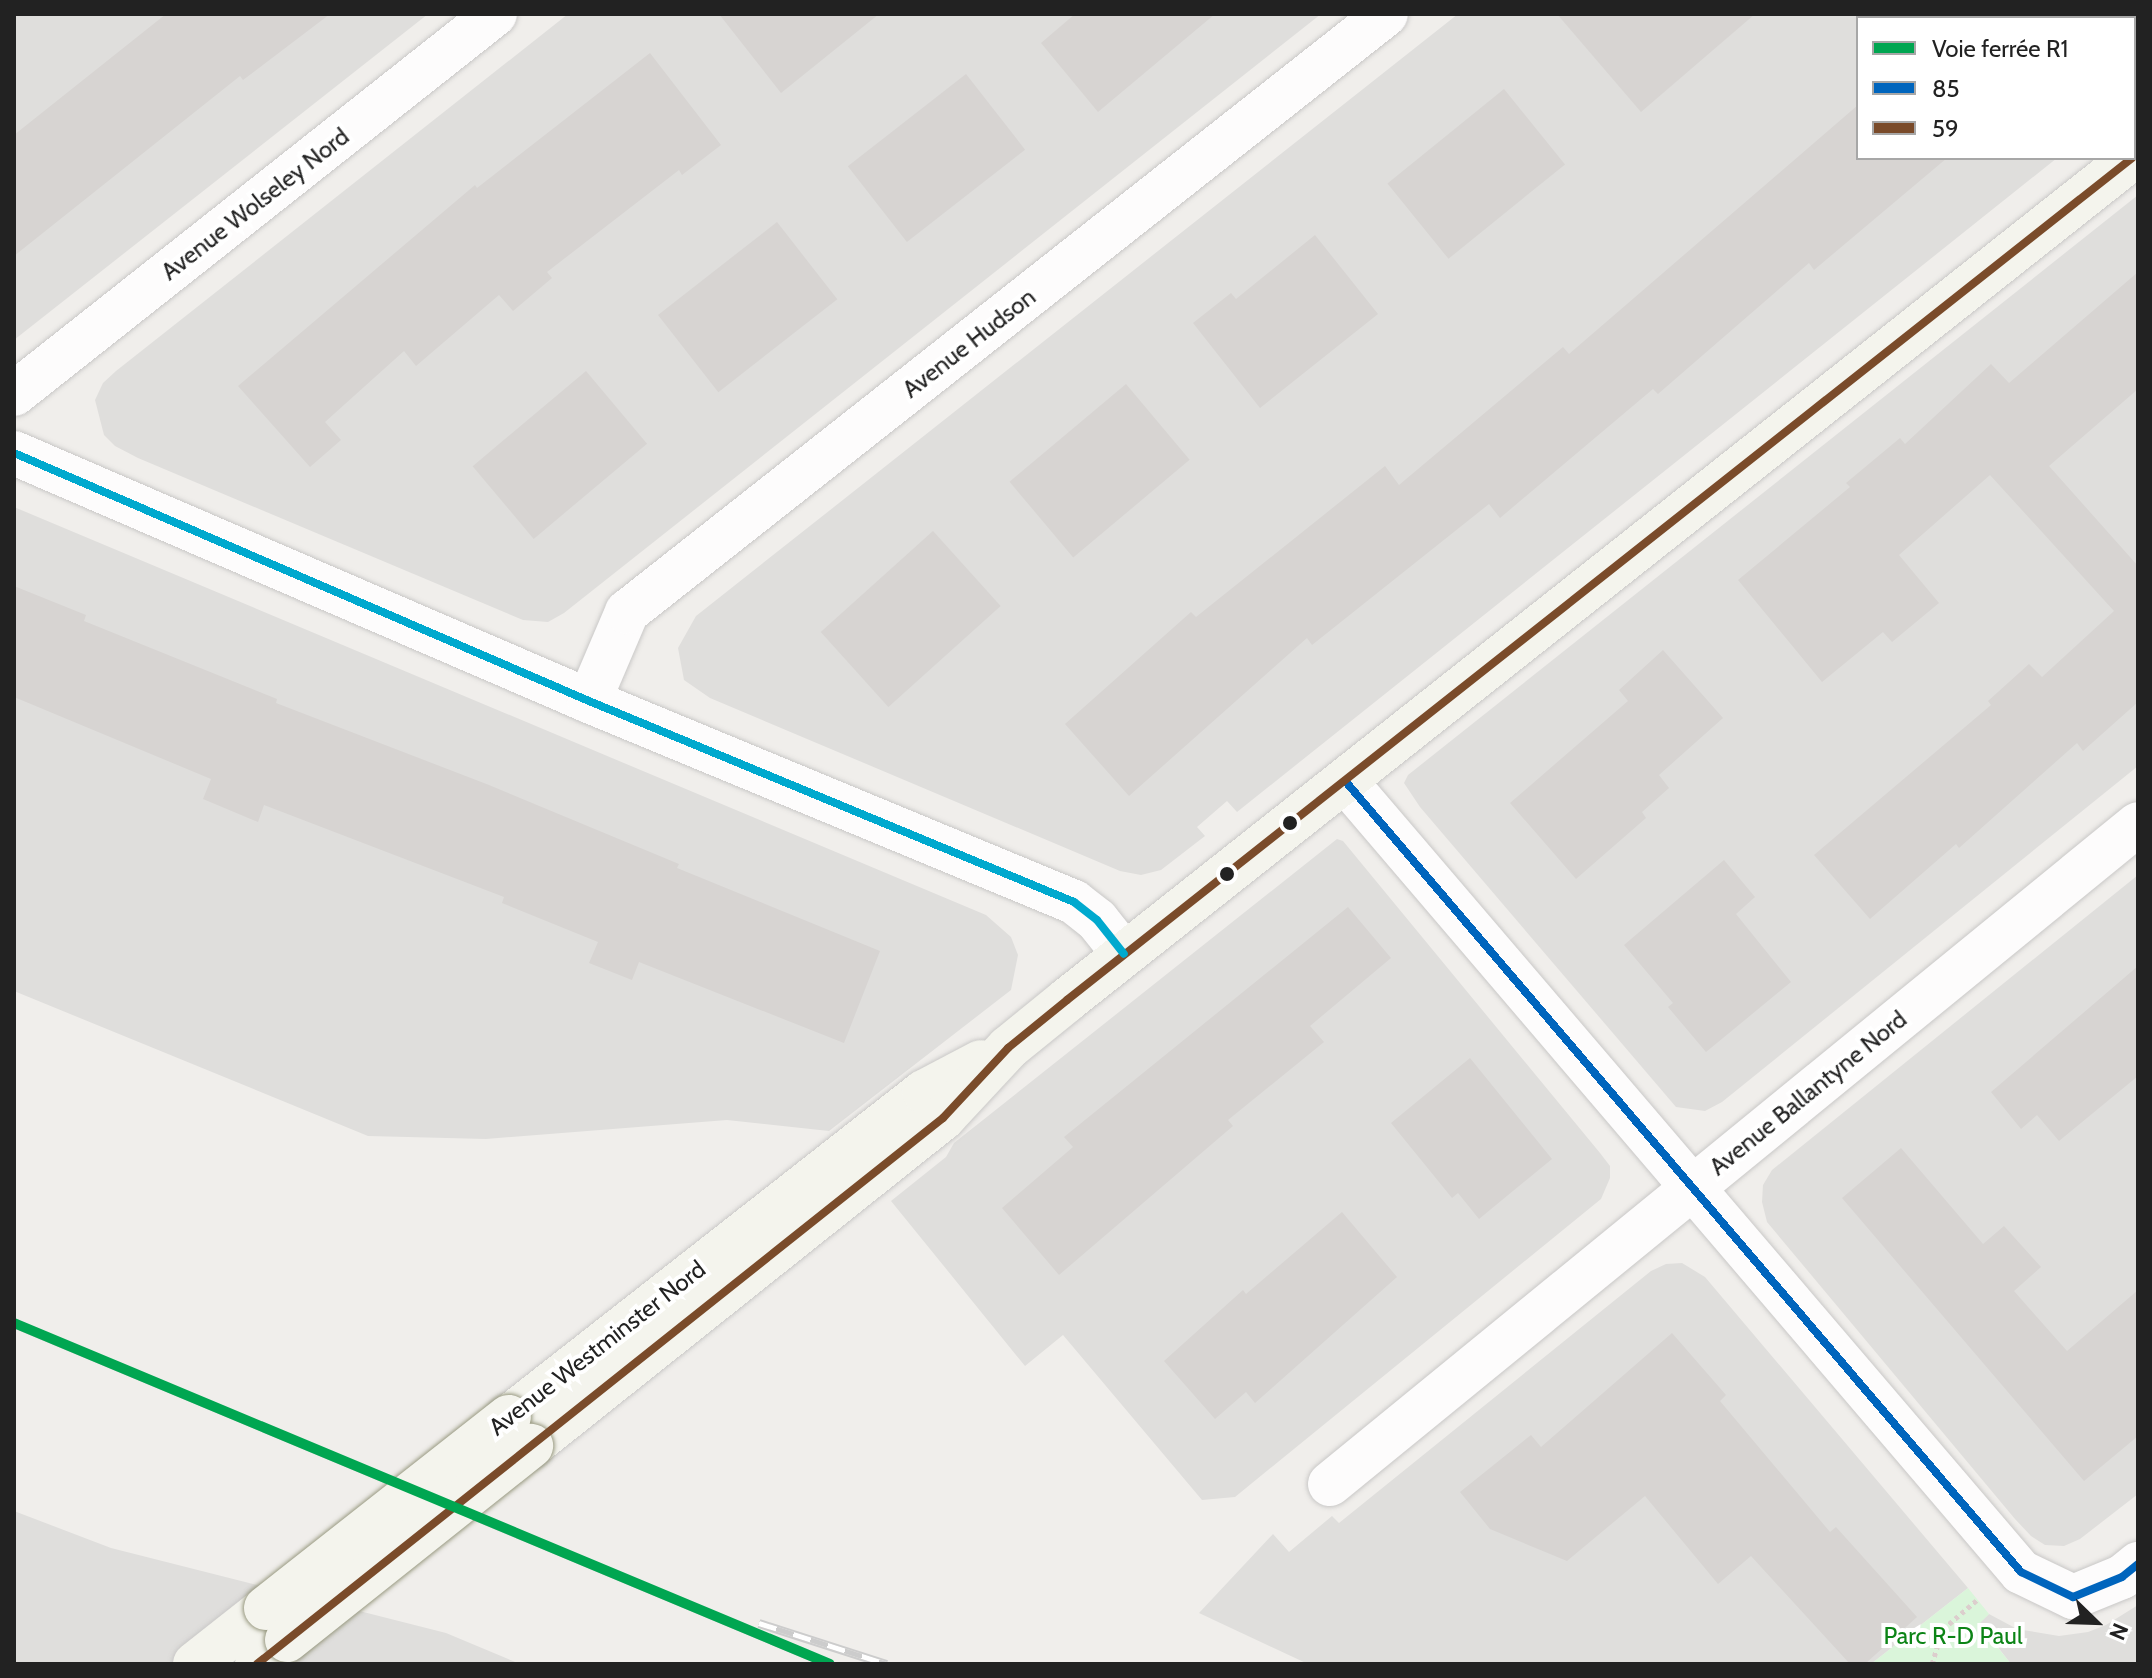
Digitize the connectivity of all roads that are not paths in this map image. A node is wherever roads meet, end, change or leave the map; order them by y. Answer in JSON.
{"nodes":[{"id":1,"x":495,"y":14,"type":"edge"},
{"id":2,"x":1386,"y":14,"type":"edge"},
{"id":3,"x":2130,"y":160,"type":"edge"},
{"id":4,"x":14,"y":394,"type":"edge"},
{"id":5,"x":14,"y":453,"type":"edge"},
{"id":6,"x":589,"y":701,"type":"junction"},
{"id":7,"x":1346,"y":782,"type":"junction"},
{"id":8,"x":2138,"y":824,"type":"edge"},
{"id":9,"x":1124,"y":954,"type":"junction"},
{"id":10,"x":1692,"y":1188,"type":"junction"},
{"id":11,"x":1330,"y":1484,"type":"dead end"},
{"id":12,"x":2138,"y":1564,"type":"edge"},
{"id":13,"x":270,"y":1637,"type":"edge"},
{"id":14,"x":195,"y":1664,"type":"edge"}],
"edges":[{"from":1,"to":4,"type":"street","name":"Avenue Wolseley Nord"},
{"from":2,"to":6,"type":"street","name":"Avenue Hudson"},
{"from":3,"to":7,"type":"street","name":"Avenue Westminster Nord"},
{"from":5,"to":6,"type":"street"},
{"from":6,"to":9,"type":"street"},
{"from":7,"to":9,"type":"street","name":"Avenue Westminster Nord"},
{"from":7,"to":10,"type":"street"},
{"from":8,"to":10,"type":"street","name":"Avenue Ballantyne Nord"},
{"from":9,"to":13,"type":"street","name":"Avenue Westminster Nord","bridge":true},
{"from":10,"to":11,"type":"street","name":"Avenue Ballantyne Nord"},
{"from":10,"to":12,"type":"street"},
{"from":13,"to":14,"type":"street","name":"Avenue Westminster Nord"}]}
